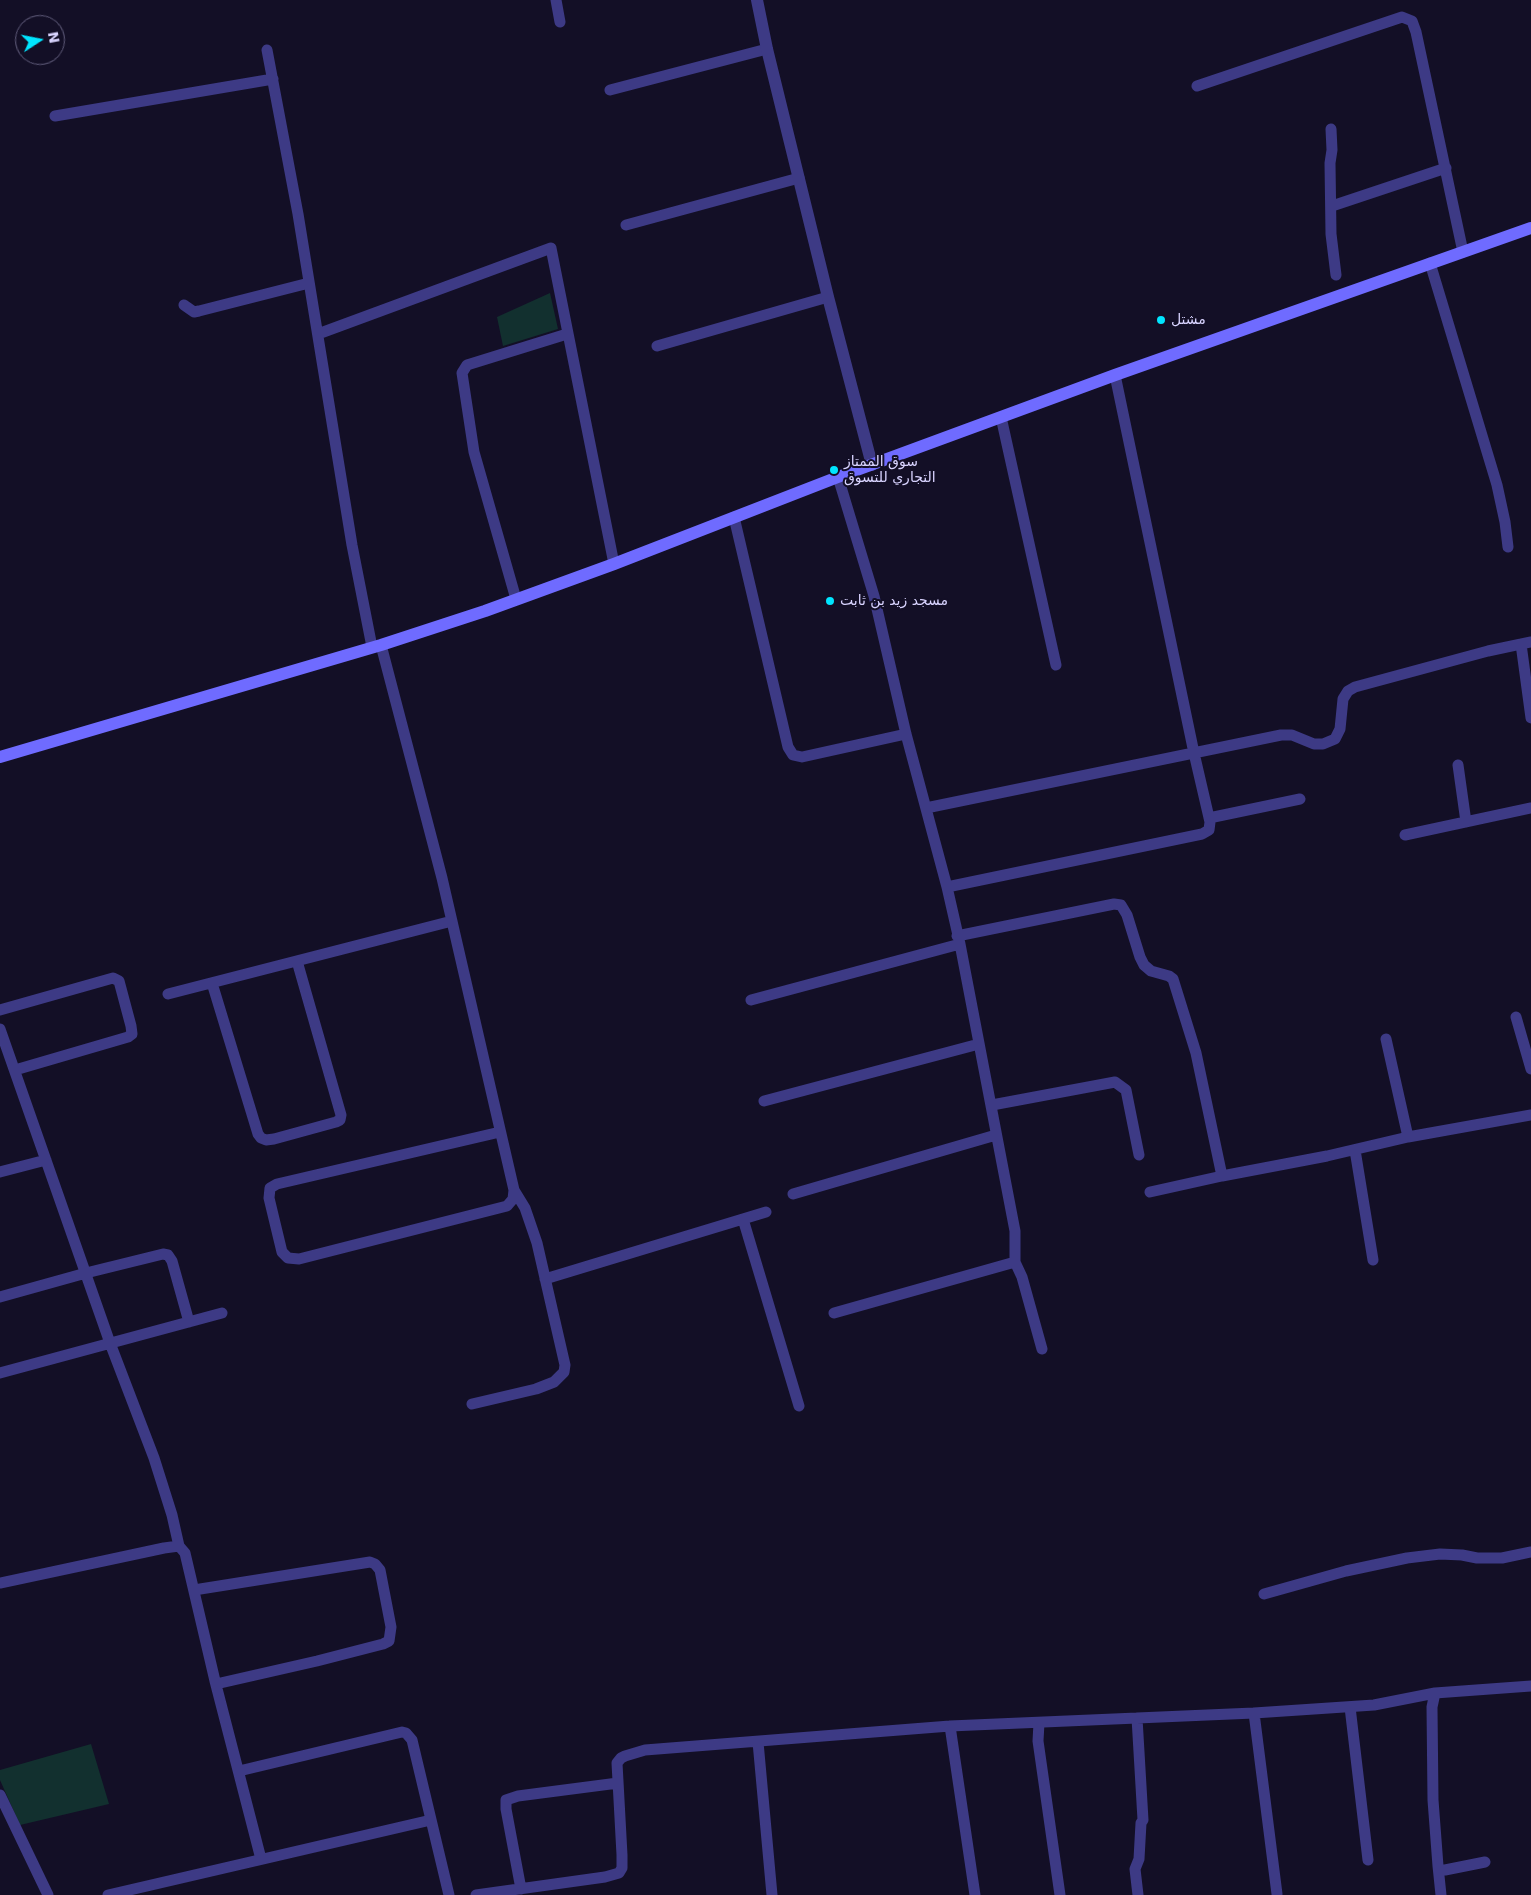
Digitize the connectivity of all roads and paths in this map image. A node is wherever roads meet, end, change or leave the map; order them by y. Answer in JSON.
{"nodes":[{"id":1,"x":556,"y":0,"type":"edge"},
{"id":2,"x":757,"y":0,"type":"edge"},
{"id":3,"x":560,"y":22,"type":"dead end"},
{"id":4,"x":767,"y":49,"type":"junction"},
{"id":5,"x":267,"y":50,"type":"dead end"},
{"id":6,"x":273,"y":79,"type":"junction"},
{"id":7,"x":1197,"y":86,"type":"dead end"},
{"id":8,"x":610,"y":90,"type":"dead end"},
{"id":9,"x":55,"y":116,"type":"dead end"},
{"id":10,"x":1331,"y":129,"type":"dead end"},
{"id":11,"x":1446,"y":168,"type":"junction"},
{"id":12,"x":799,"y":178,"type":"junction"},
{"id":13,"x":1332,"y":206,"type":"junction"},
{"id":14,"x":626,"y":225,"type":"dead end"},
{"id":15,"x":1531,"y":228,"type":"edge"},
{"id":16,"x":1462,"y":252,"type":"junction"},
{"id":17,"x":1430,"y":263,"type":"junction"},
{"id":18,"x":1336,"y":275,"type":"dead end"},
{"id":19,"x":309,"y":283,"type":"junction"},
{"id":20,"x":828,"y":297,"type":"junction"},
{"id":21,"x":184,"y":305,"type":"dead end"},
{"id":22,"x":318,"y":334,"type":"junction"},
{"id":23,"x":567,"y":334,"type":"junction"},
{"id":24,"x":657,"y":346,"type":"dead end"},
{"id":25,"x":1115,"y":375,"type":"junction"},
{"id":26,"x":1001,"y":417,"type":"junction"},
{"id":27,"x":872,"y":465,"type":"junction"},
{"id":28,"x":838,"y":477,"type":"junction"},
{"id":29,"x":734,"y":517,"type":"junction"},
{"id":30,"x":1508,"y":547,"type":"dead end"},
{"id":31,"x":614,"y":564,"type":"junction"},
{"id":32,"x":516,"y":599,"type":"junction"},
{"id":33,"x":1526,"y":643,"type":"edge"},
{"id":34,"x":376,"y":646,"type":"junction"},
{"id":35,"x":1056,"y":665,"type":"dead end"},
{"id":36,"x":1531,"y":718,"type":"edge"},
{"id":37,"x":906,"y":734,"type":"junction"},
{"id":38,"x":1194,"y":753,"type":"junction"},
{"id":39,"x":0,"y":756,"type":"edge"},
{"id":40,"x":1458,"y":765,"type":"dead end"},
{"id":41,"x":1300,"y":799,"type":"dead end"},
{"id":42,"x":926,"y":808,"type":"junction"},
{"id":43,"x":1531,"y":808,"type":"edge"},
{"id":44,"x":1209,"y":818,"type":"junction"},
{"id":45,"x":1466,"y":822,"type":"junction"},
{"id":46,"x":1405,"y":835,"type":"dead end"},
{"id":47,"x":947,"y":887,"type":"junction"},
{"id":48,"x":452,"y":921,"type":"junction"},
{"id":49,"x":959,"y":940,"type":"junction"},
{"id":50,"x":297,"y":961,"type":"junction"},
{"id":51,"x":212,"y":983,"type":"junction"},
{"id":52,"x":168,"y":994,"type":"dead end"},
{"id":53,"x":751,"y":1000,"type":"dead end"},
{"id":54,"x":0,"y":1010,"type":"edge"},
{"id":55,"x":1516,"y":1017,"type":"dead end"},
{"id":56,"x":0,"y":1029,"type":"edge"},
{"id":57,"x":1386,"y":1040,"type":"dead end"},
{"id":58,"x":979,"y":1044,"type":"junction"},
{"id":59,"x":1531,"y":1069,"type":"edge"},
{"id":60,"x":15,"y":1070,"type":"junction"},
{"id":61,"x":764,"y":1101,"type":"dead end"},
{"id":62,"x":992,"y":1105,"type":"junction"},
{"id":63,"x":1531,"y":1115,"type":"edge"},
{"id":64,"x":500,"y":1132,"type":"junction"},
{"id":65,"x":996,"y":1135,"type":"junction"},
{"id":66,"x":1408,"y":1137,"type":"junction"},
{"id":67,"x":1355,"y":1150,"type":"junction"},
{"id":68,"x":1139,"y":1154,"type":"dead end"},
{"id":69,"x":46,"y":1160,"type":"junction"},
{"id":70,"x":0,"y":1172,"type":"edge"},
{"id":71,"x":1222,"y":1176,"type":"junction"},
{"id":72,"x":514,"y":1190,"type":"junction"},
{"id":73,"x":1150,"y":1192,"type":"dead end"},
{"id":74,"x":793,"y":1194,"type":"dead end"},
{"id":75,"x":766,"y":1212,"type":"dead end"},
{"id":76,"x":743,"y":1219,"type":"junction"},
{"id":77,"x":1373,"y":1260,"type":"dead end"},
{"id":78,"x":1015,"y":1262,"type":"junction"},
{"id":79,"x":86,"y":1273,"type":"junction"},
{"id":80,"x":545,"y":1279,"type":"junction"},
{"id":81,"x":0,"y":1297,"type":"edge"},
{"id":82,"x":222,"y":1313,"type":"dead end"},
{"id":83,"x":834,"y":1313,"type":"dead end"},
{"id":84,"x":189,"y":1322,"type":"junction"},
{"id":85,"x":110,"y":1343,"type":"junction"},
{"id":86,"x":1042,"y":1349,"type":"dead end"},
{"id":87,"x":0,"y":1373,"type":"edge"},
{"id":88,"x":472,"y":1404,"type":"dead end"},
{"id":89,"x":799,"y":1406,"type":"dead end"},
{"id":90,"x":179,"y":1546,"type":"junction"},
{"id":91,"x":1531,"y":1552,"type":"edge"},
{"id":92,"x":0,"y":1583,"type":"edge"},
{"id":93,"x":194,"y":1590,"type":"junction"},
{"id":94,"x":1264,"y":1594,"type":"dead end"},
{"id":95,"x":216,"y":1684,"type":"junction"},
{"id":96,"x":1531,"y":1686,"type":"edge"},
{"id":97,"x":1435,"y":1693,"type":"junction"},
{"id":98,"x":1350,"y":1707,"type":"junction"},
{"id":99,"x":1254,"y":1713,"type":"junction"},
{"id":100,"x":1137,"y":1718,"type":"junction"},
{"id":101,"x":1039,"y":1723,"type":"junction"},
{"id":102,"x":950,"y":1726,"type":"junction"},
{"id":103,"x":758,"y":1742,"type":"junction"},
{"id":104,"x":239,"y":1771,"type":"junction"},
{"id":105,"x":618,"y":1783,"type":"junction"},
{"id":106,"x":0,"y":1796,"type":"edge"},
{"id":107,"x":430,"y":1820,"type":"junction"},
{"id":108,"x":260,"y":1859,"type":"junction"},
{"id":109,"x":1368,"y":1860,"type":"dead end"},
{"id":110,"x":1484,"y":1862,"type":"dead end"},
{"id":111,"x":1438,"y":1866,"type":"junction"},
{"id":112,"x":524,"y":1891,"type":"edge"},
{"id":113,"x":1276,"y":1894,"type":"edge"},
{"id":114,"x":48,"y":1895,"type":"edge"},
{"id":115,"x":108,"y":1895,"type":"edge"},
{"id":116,"x":448,"y":1895,"type":"edge"},
{"id":117,"x":476,"y":1895,"type":"edge"},
{"id":118,"x":772,"y":1895,"type":"edge"},
{"id":119,"x":975,"y":1895,"type":"edge"},
{"id":120,"x":1060,"y":1895,"type":"edge"},
{"id":121,"x":1138,"y":1895,"type":"edge"},
{"id":122,"x":1441,"y":1895,"type":"edge"}],
"edges":[{"from":1,"to":3,"type":"street"},
{"from":2,"to":4,"type":"street"},
{"from":4,"to":8,"type":"street"},
{"from":4,"to":12,"type":"street"},
{"from":5,"to":6,"type":"street"},
{"from":6,"to":9,"type":"street"},
{"from":6,"to":19,"type":"street"},
{"from":7,"to":11,"type":"street"},
{"from":10,"to":13,"type":"street"},
{"from":11,"to":13,"type":"street"},
{"from":11,"to":16,"type":"street"},
{"from":12,"to":14,"type":"street"},
{"from":12,"to":20,"type":"street"},
{"from":13,"to":18,"type":"street"},
{"from":15,"to":16,"type":"main road"},
{"from":16,"to":17,"type":"main road"},
{"from":17,"to":25,"type":"main road"},
{"from":17,"to":30,"type":"street"},
{"from":19,"to":21,"type":"street"},
{"from":19,"to":22,"type":"street"},
{"from":20,"to":24,"type":"street"},
{"from":20,"to":27,"type":"street"},
{"from":22,"to":23,"type":"street"},
{"from":22,"to":34,"type":"street"},
{"from":23,"to":31,"type":"street"},
{"from":23,"to":32,"type":"street"},
{"from":25,"to":26,"type":"main road"},
{"from":25,"to":38,"type":"street"},
{"from":26,"to":27,"type":"main road"},
{"from":26,"to":35,"type":"street"},
{"from":27,"to":28,"type":"main road"},
{"from":28,"to":29,"type":"main road"},
{"from":28,"to":37,"type":"street"},
{"from":29,"to":31,"type":"main road"},
{"from":29,"to":37,"type":"street"},
{"from":31,"to":32,"type":"main road"},
{"from":32,"to":34,"type":"main road"},
{"from":33,"to":36,"type":"street"},
{"from":33,"to":38,"type":"street"},
{"from":34,"to":39,"type":"main road"},
{"from":34,"to":48,"type":"street"},
{"from":37,"to":42,"type":"street"},
{"from":38,"to":42,"type":"street"},
{"from":38,"to":44,"type":"street"},
{"from":40,"to":45,"type":"street"},
{"from":41,"to":44,"type":"street"},
{"from":42,"to":47,"type":"street"},
{"from":43,"to":45,"type":"street"},
{"from":44,"to":47,"type":"street"},
{"from":45,"to":46,"type":"street"},
{"from":47,"to":49,"type":"street"},
{"from":48,"to":50,"type":"street"},
{"from":48,"to":64,"type":"street"},
{"from":49,"to":53,"type":"street"},
{"from":49,"to":58,"type":"street"},
{"from":49,"to":71,"type":"street"},
{"from":50,"to":51,"type":"street"},
{"from":50,"to":51,"type":"street"},
{"from":51,"to":52,"type":"street"},
{"from":54,"to":60,"type":"street"},
{"from":55,"to":59,"type":"street"},
{"from":56,"to":60,"type":"street"},
{"from":57,"to":66,"type":"street"},
{"from":58,"to":61,"type":"street"},
{"from":58,"to":62,"type":"street"},
{"from":60,"to":69,"type":"street"},
{"from":62,"to":65,"type":"street"},
{"from":62,"to":68,"type":"street"},
{"from":63,"to":66,"type":"street"},
{"from":64,"to":72,"type":"street"},
{"from":64,"to":72,"type":"street"},
{"from":65,"to":74,"type":"street"},
{"from":65,"to":78,"type":"street"},
{"from":66,"to":67,"type":"street"},
{"from":67,"to":71,"type":"street"},
{"from":67,"to":77,"type":"street"},
{"from":69,"to":70,"type":"street"},
{"from":69,"to":79,"type":"street"},
{"from":71,"to":73,"type":"street"},
{"from":72,"to":80,"type":"street"},
{"from":75,"to":76,"type":"street"},
{"from":76,"to":80,"type":"street"},
{"from":76,"to":89,"type":"street"},
{"from":78,"to":83,"type":"street"},
{"from":78,"to":86,"type":"street"},
{"from":79,"to":81,"type":"street"},
{"from":79,"to":84,"type":"street"},
{"from":79,"to":85,"type":"street"},
{"from":80,"to":88,"type":"street"},
{"from":82,"to":84,"type":"street"},
{"from":84,"to":85,"type":"street"},
{"from":85,"to":87,"type":"street"},
{"from":85,"to":90,"type":"street"},
{"from":90,"to":92,"type":"street"},
{"from":90,"to":93,"type":"street"},
{"from":91,"to":94,"type":"street"},
{"from":93,"to":95,"type":"street"},
{"from":93,"to":95,"type":"street"},
{"from":95,"to":104,"type":"street"},
{"from":96,"to":97,"type":"street"},
{"from":97,"to":98,"type":"street"},
{"from":97,"to":111,"type":"street"},
{"from":98,"to":99,"type":"street"},
{"from":98,"to":109,"type":"street"},
{"from":99,"to":100,"type":"street"},
{"from":99,"to":113,"type":"street"},
{"from":100,"to":101,"type":"street"},
{"from":100,"to":121,"type":"street"},
{"from":101,"to":102,"type":"street"},
{"from":101,"to":120,"type":"street"},
{"from":102,"to":103,"type":"street"},
{"from":102,"to":119,"type":"street"},
{"from":103,"to":105,"type":"street"},
{"from":103,"to":118,"type":"street"},
{"from":104,"to":107,"type":"street"},
{"from":104,"to":108,"type":"street"},
{"from":105,"to":112,"type":"street"},
{"from":105,"to":112,"type":"street"},
{"from":106,"to":114,"type":"street"},
{"from":107,"to":108,"type":"street"},
{"from":107,"to":116,"type":"street"},
{"from":108,"to":115,"type":"street"},
{"from":110,"to":111,"type":"street"},
{"from":111,"to":122,"type":"street"},
{"from":112,"to":117,"type":"street"}]}
